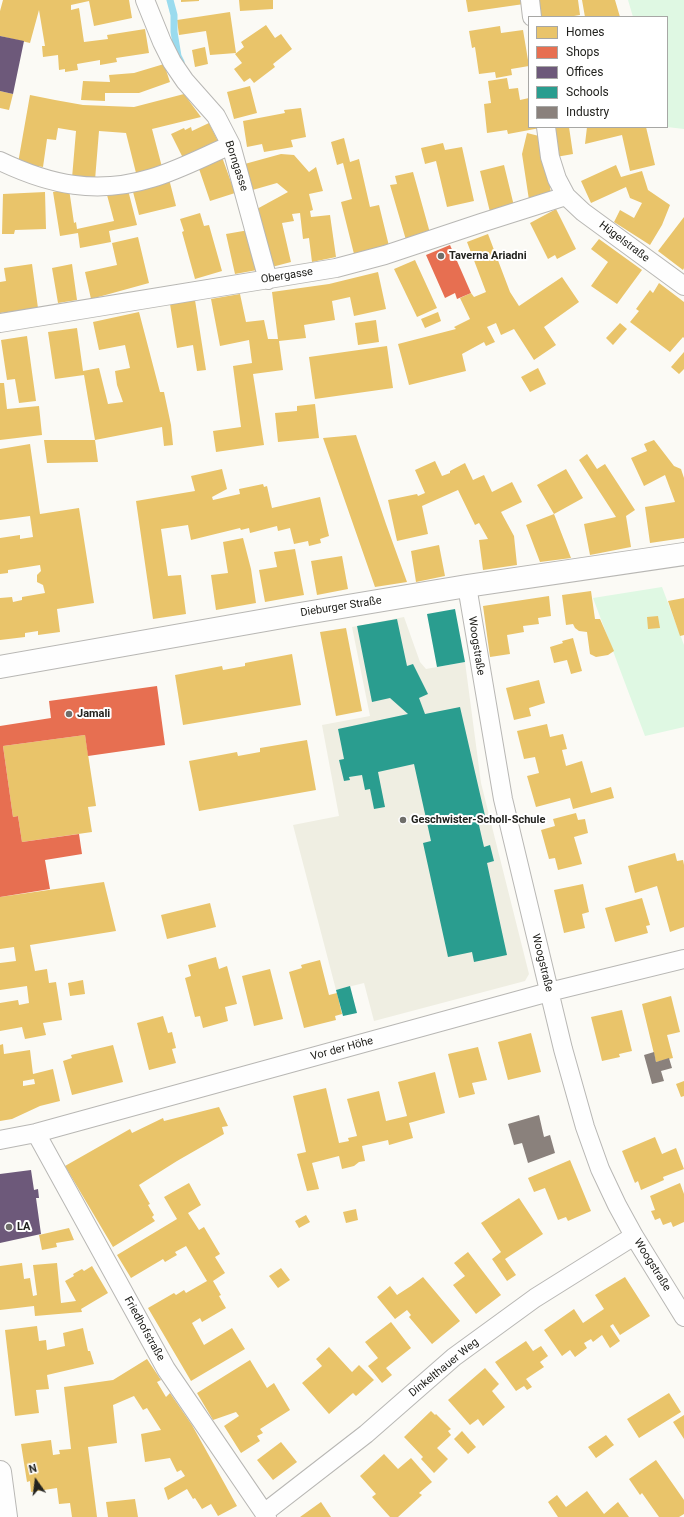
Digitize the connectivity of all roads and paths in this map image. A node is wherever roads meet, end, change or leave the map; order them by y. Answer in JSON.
{"nodes":[{"id":1,"x":145,"y":0,"type":"edge"},
{"id":2,"x":530,"y":0,"type":"edge"},
{"id":3,"x":532,"y":16,"type":"edge"},
{"id":4,"x":546,"y":128,"type":"edge"},
{"id":5,"x":231,"y":145,"type":"junction"},
{"id":6,"x":0,"y":161,"type":"edge"},
{"id":7,"x":566,"y":196,"type":"junction"},
{"id":8,"x":268,"y":280,"type":"junction"},
{"id":9,"x":684,"y":286,"type":"edge"},
{"id":10,"x":0,"y":323,"type":"edge"},
{"id":11,"x":684,"y":554,"type":"edge"},
{"id":12,"x":467,"y":586,"type":"junction"},
{"id":13,"x":0,"y":668,"type":"edge"},
{"id":14,"x":684,"y":959,"type":"edge"},
{"id":15,"x":549,"y":992,"type":"junction"},
{"id":16,"x":36,"y":1133,"type":"junction"},
{"id":17,"x":0,"y":1140,"type":"edge"},
{"id":18,"x":634,"y":1236,"type":"junction"},
{"id":19,"x":684,"y":1317,"type":"edge"},
{"id":20,"x":0,"y":1472,"type":"edge"},
{"id":21,"x":265,"y":1515,"type":"edge"},
{"id":22,"x":6,"y":1517,"type":"edge"}],
"edges":[{"from":1,"to":5,"type":"street","name":"Borngasse"},
{"from":2,"to":3,"type":"street"},
{"from":4,"to":7,"type":"street"},
{"from":5,"to":6,"type":"street"},
{"from":5,"to":8,"type":"street","name":"Borngasse"},
{"from":7,"to":8,"type":"street","name":"Obergasse"},
{"from":7,"to":9,"type":"street","name":"Hügelstraße"},
{"from":8,"to":10,"type":"street","name":"Obergasse"},
{"from":11,"to":12,"type":"street","name":"Dieburger Straße"},
{"from":12,"to":13,"type":"street","name":"Dieburger Straße"},
{"from":12,"to":15,"type":"street","name":"Woogstraße"},
{"from":14,"to":15,"type":"street","name":"Vor der Höhe"},
{"from":15,"to":16,"type":"street","name":"Vor der Höhe"},
{"from":15,"to":18,"type":"street","name":"Woogstraße"},
{"from":16,"to":17,"type":"street","name":"Vor der Höhe"},
{"from":16,"to":21,"type":"street","name":"Friedhofstraße"},
{"from":18,"to":19,"type":"street","name":"Woogstraße"},
{"from":18,"to":21,"type":"street","name":"Dinkelthauer Weg"},
{"from":20,"to":22,"type":"street"}]}
